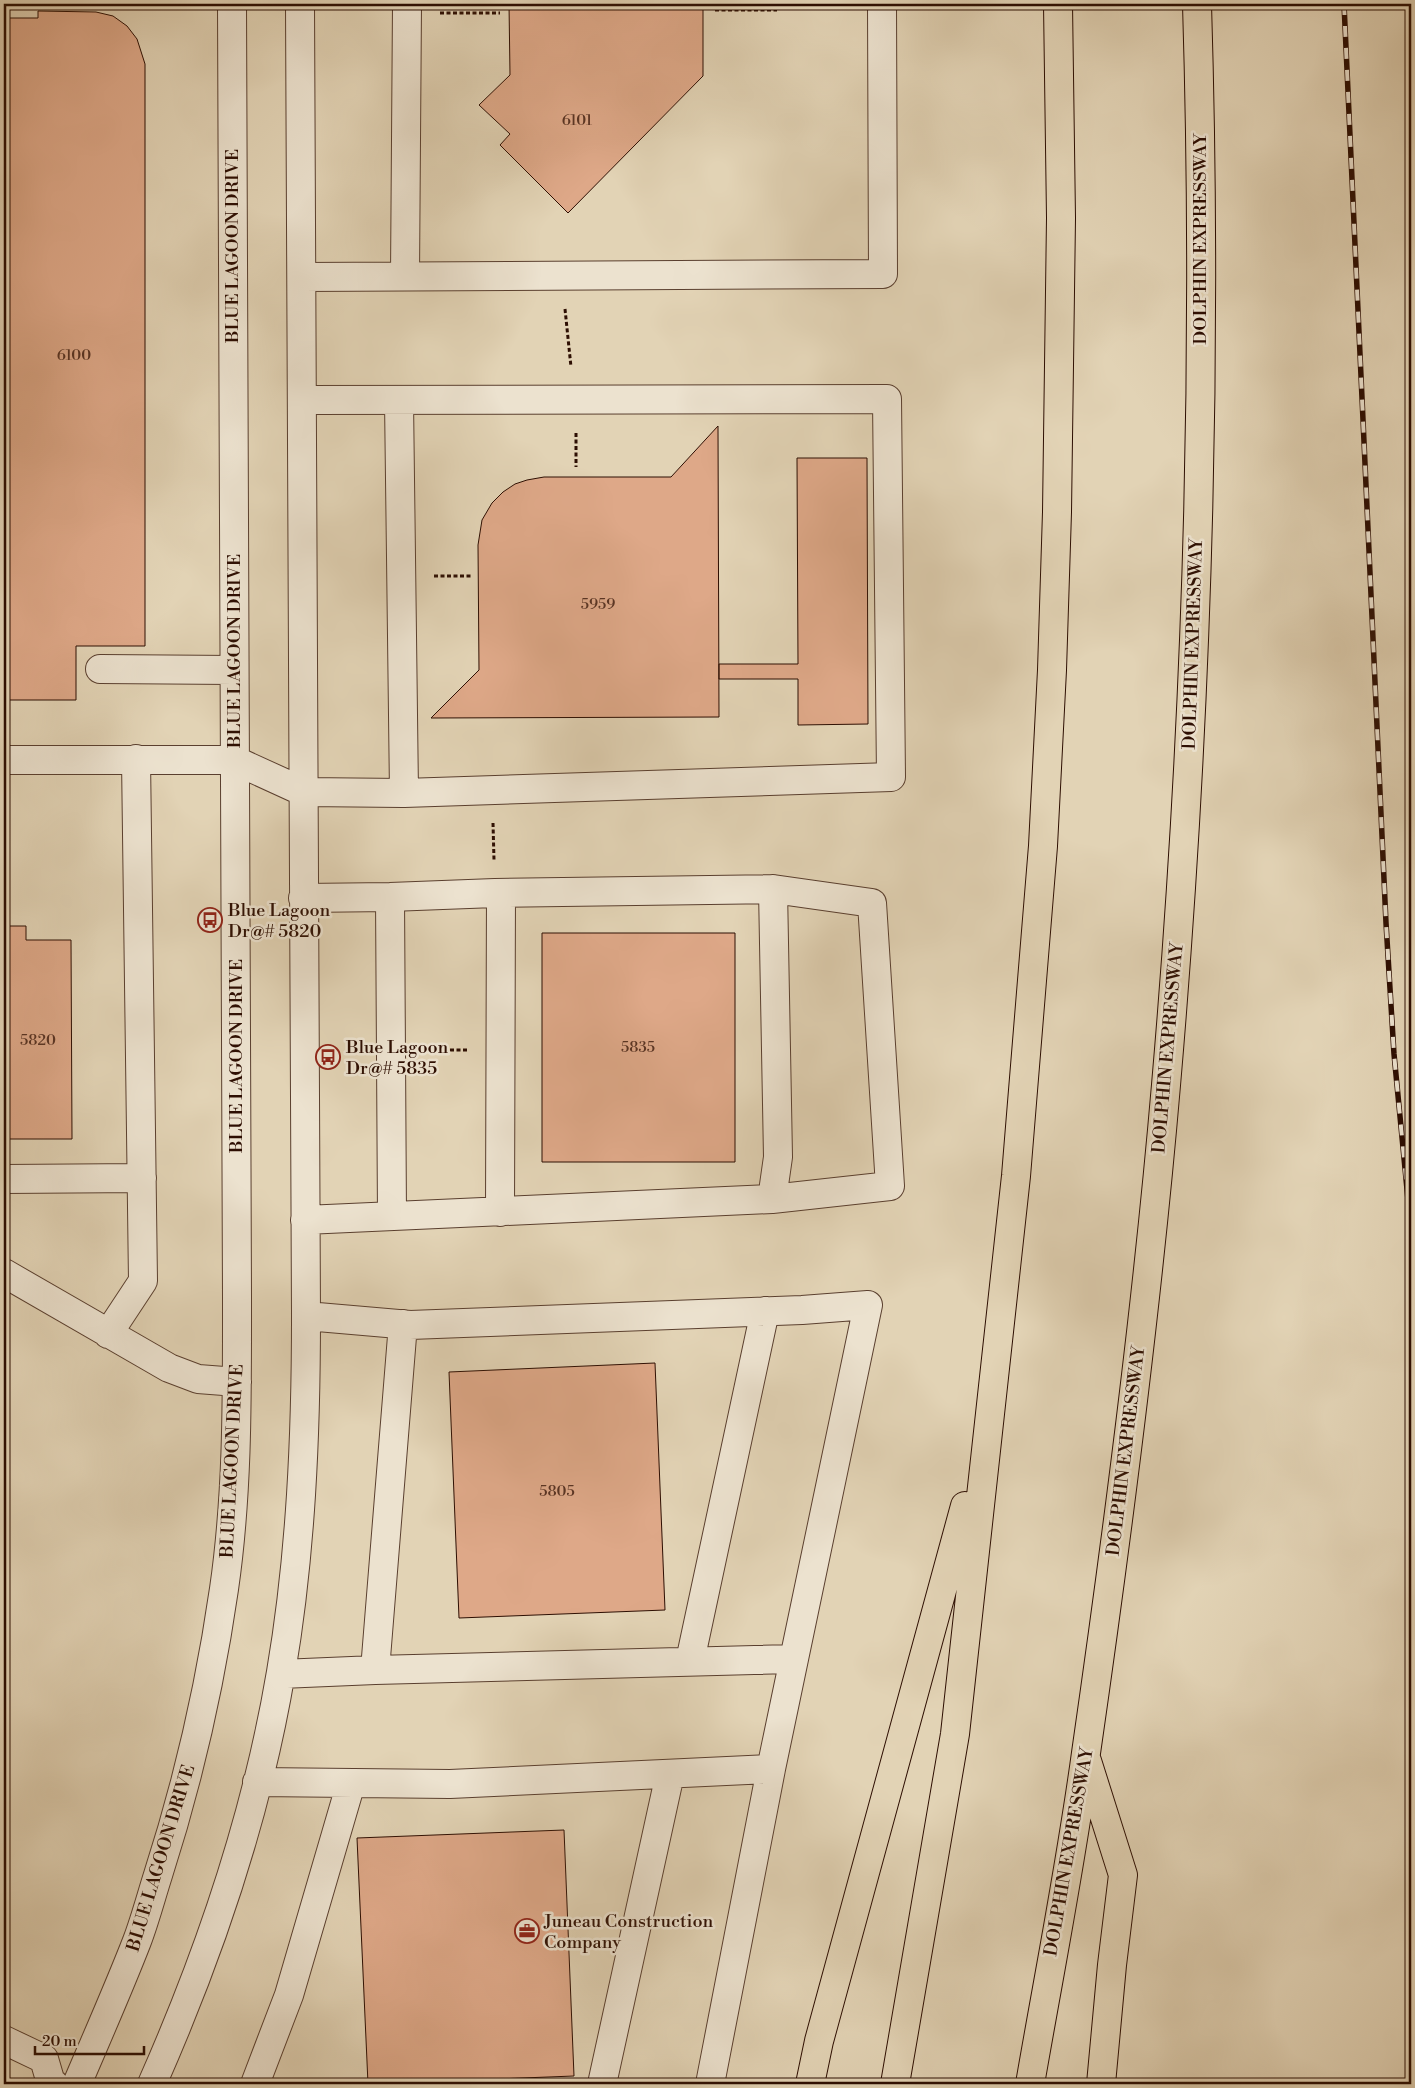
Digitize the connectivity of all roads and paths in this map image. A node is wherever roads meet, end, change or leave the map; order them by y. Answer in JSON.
{"nodes":[{"id":1,"x":232,"y":4,"type":"edge"},
{"id":2,"x":300,"y":4,"type":"edge"},
{"id":3,"x":882,"y":4,"type":"edge"},
{"id":4,"x":1058,"y":4,"type":"edge"},
{"id":5,"x":1197,"y":4,"type":"edge"},
{"id":6,"x":407,"y":8,"type":"edge"},
{"id":7,"x":715,"y":10,"type":"dead end"},
{"id":8,"x":776,"y":10,"type":"dead end"},
{"id":9,"x":500,"y":13,"type":"dead end"},
{"id":10,"x":405,"y":276,"type":"junction"},
{"id":11,"x":302,"y":277,"type":"junction"},
{"id":12,"x":302,"y":400,"type":"junction"},
{"id":13,"x":399,"y":400,"type":"junction"},
{"id":14,"x":472,"y":576,"type":"dead end"},
{"id":15,"x":401,"y":577,"type":"junction"},
{"id":16,"x":100,"y":669,"type":"dead end"},
{"id":17,"x":234,"y":670,"type":"junction"},
{"id":18,"x":136,"y":759,"type":"junction"},
{"id":19,"x":4,"y":760,"type":"edge"},
{"id":20,"x":234,"y":760,"type":"junction"},
{"id":21,"x":492,"y":790,"type":"junction"},
{"id":22,"x":304,"y":792,"type":"junction"},
{"id":23,"x":404,"y":793,"type":"junction"},
{"id":24,"x":773,"y":889,"type":"junction"},
{"id":25,"x":498,"y":893,"type":"junction"},
{"id":26,"x":390,"y":897,"type":"junction"},
{"id":27,"x":304,"y":898,"type":"junction"},
{"id":28,"x":500,"y":1049,"type":"junction"},
{"id":29,"x":391,"y":1051,"type":"junction"},
{"id":30,"x":142,"y":1178,"type":"junction"},
{"id":31,"x":4,"y":1179,"type":"edge"},
{"id":32,"x":772,"y":1199,"type":"junction"},
{"id":33,"x":500,"y":1212,"type":"junction"},
{"id":34,"x":392,"y":1216,"type":"junction"},
{"id":35,"x":305,"y":1220,"type":"junction"},
{"id":36,"x":4,"y":1273,"type":"edge"},
{"id":37,"x":765,"y":1311,"type":"junction"},
{"id":38,"x":306,"y":1316,"type":"junction"},
{"id":39,"x":403,"y":1324,"type":"junction"},
{"id":40,"x":108,"y":1334,"type":"junction"},
{"id":41,"x":237,"y":1382,"type":"junction"},
{"id":42,"x":988,"y":1425,"type":"junction"},
{"id":43,"x":794,"y":1659,"type":"junction"},
{"id":44,"x":690,"y":1661,"type":"junction"},
{"id":45,"x":375,"y":1670,"type":"junction"},
{"id":46,"x":281,"y":1674,"type":"junction"},
{"id":47,"x":1086,"y":1757,"type":"junction"},
{"id":48,"x":771,"y":1769,"type":"junction"},
{"id":49,"x":670,"y":1774,"type":"junction"},
{"id":50,"x":257,"y":1782,"type":"junction"},
{"id":51,"x":351,"y":1783,"type":"junction"},
{"id":52,"x":4,"y":2040,"type":"edge"},
{"id":53,"x":58,"y":2084,"type":"edge"},
{"id":54,"x":152,"y":2084,"type":"edge"},
{"id":55,"x":255,"y":2084,"type":"edge"},
{"id":56,"x":602,"y":2084,"type":"edge"},
{"id":57,"x":710,"y":2084,"type":"edge"},
{"id":58,"x":810,"y":2084,"type":"edge"},
{"id":59,"x":895,"y":2084,"type":"edge"},
{"id":60,"x":1030,"y":2084,"type":"edge"},
{"id":61,"x":1101,"y":2084,"type":"edge"}],
"edges":[{"from":1,"to":17,"type":"street","name":"BLUE LAGOON DRIVE"},
{"from":2,"to":11,"type":"street"},
{"from":3,"to":10,"type":"street"},
{"from":4,"to":42,"type":"highway"},
{"from":5,"to":47,"type":"highway","name":"DOLPHIN EXPRESSWAY"},
{"from":6,"to":9,"type":"path"},
{"from":6,"to":10,"type":"street"},
{"from":7,"to":8,"type":"path"},
{"from":10,"to":11,"type":"street"},
{"from":11,"to":12,"type":"street"},
{"from":12,"to":13,"type":"street"},
{"from":12,"to":22,"type":"street"},
{"from":13,"to":15,"type":"street"},
{"from":13,"to":21,"type":"street"},
{"from":14,"to":15,"type":"path"},
{"from":15,"to":23,"type":"street"},
{"from":16,"to":17,"type":"street"},
{"from":17,"to":20,"type":"street","name":"BLUE LAGOON DRIVE"},
{"from":18,"to":19,"type":"street"},
{"from":18,"to":20,"type":"street"},
{"from":18,"to":30,"type":"street"},
{"from":20,"to":22,"type":"street"},
{"from":20,"to":41,"type":"street","name":"BLUE LAGOON DRIVE"},
{"from":21,"to":23,"type":"street"},
{"from":21,"to":25,"type":"path"},
{"from":22,"to":23,"type":"street"},
{"from":22,"to":27,"type":"street"},
{"from":24,"to":25,"type":"street"},
{"from":24,"to":32,"type":"street"},
{"from":24,"to":32,"type":"street"},
{"from":25,"to":26,"type":"street"},
{"from":25,"to":28,"type":"street"},
{"from":26,"to":27,"type":"street"},
{"from":26,"to":29,"type":"street"},
{"from":27,"to":35,"type":"street"},
{"from":28,"to":29,"type":"path"},
{"from":28,"to":33,"type":"street"},
{"from":29,"to":34,"type":"street"},
{"from":30,"to":31,"type":"street"},
{"from":30,"to":40,"type":"street"},
{"from":32,"to":33,"type":"street"},
{"from":33,"to":34,"type":"street"},
{"from":34,"to":35,"type":"street"},
{"from":35,"to":38,"type":"street"},
{"from":36,"to":40,"type":"street"},
{"from":37,"to":39,"type":"street"},
{"from":37,"to":43,"type":"street"},
{"from":37,"to":44,"type":"street"},
{"from":38,"to":39,"type":"street"},
{"from":38,"to":46,"type":"street"},
{"from":39,"to":45,"type":"street"},
{"from":40,"to":41,"type":"street"},
{"from":41,"to":53,"type":"street","name":"BLUE LAGOON DRIVE"},
{"from":42,"to":58,"type":"highway"},
{"from":42,"to":59,"type":"highway"},
{"from":43,"to":44,"type":"street"},
{"from":43,"to":48,"type":"street"},
{"from":44,"to":45,"type":"street"},
{"from":45,"to":46,"type":"street"},
{"from":46,"to":50,"type":"street"},
{"from":47,"to":60,"type":"highway","name":"DOLPHIN EXPRESSWAY"},
{"from":47,"to":61,"type":"highway"},
{"from":48,"to":49,"type":"street"},
{"from":48,"to":57,"type":"street"},
{"from":49,"to":51,"type":"street"},
{"from":49,"to":56,"type":"street"},
{"from":50,"to":51,"type":"street"},
{"from":50,"to":54,"type":"street"},
{"from":51,"to":55,"type":"street"},
{"from":52,"to":53,"type":"street"}]}
